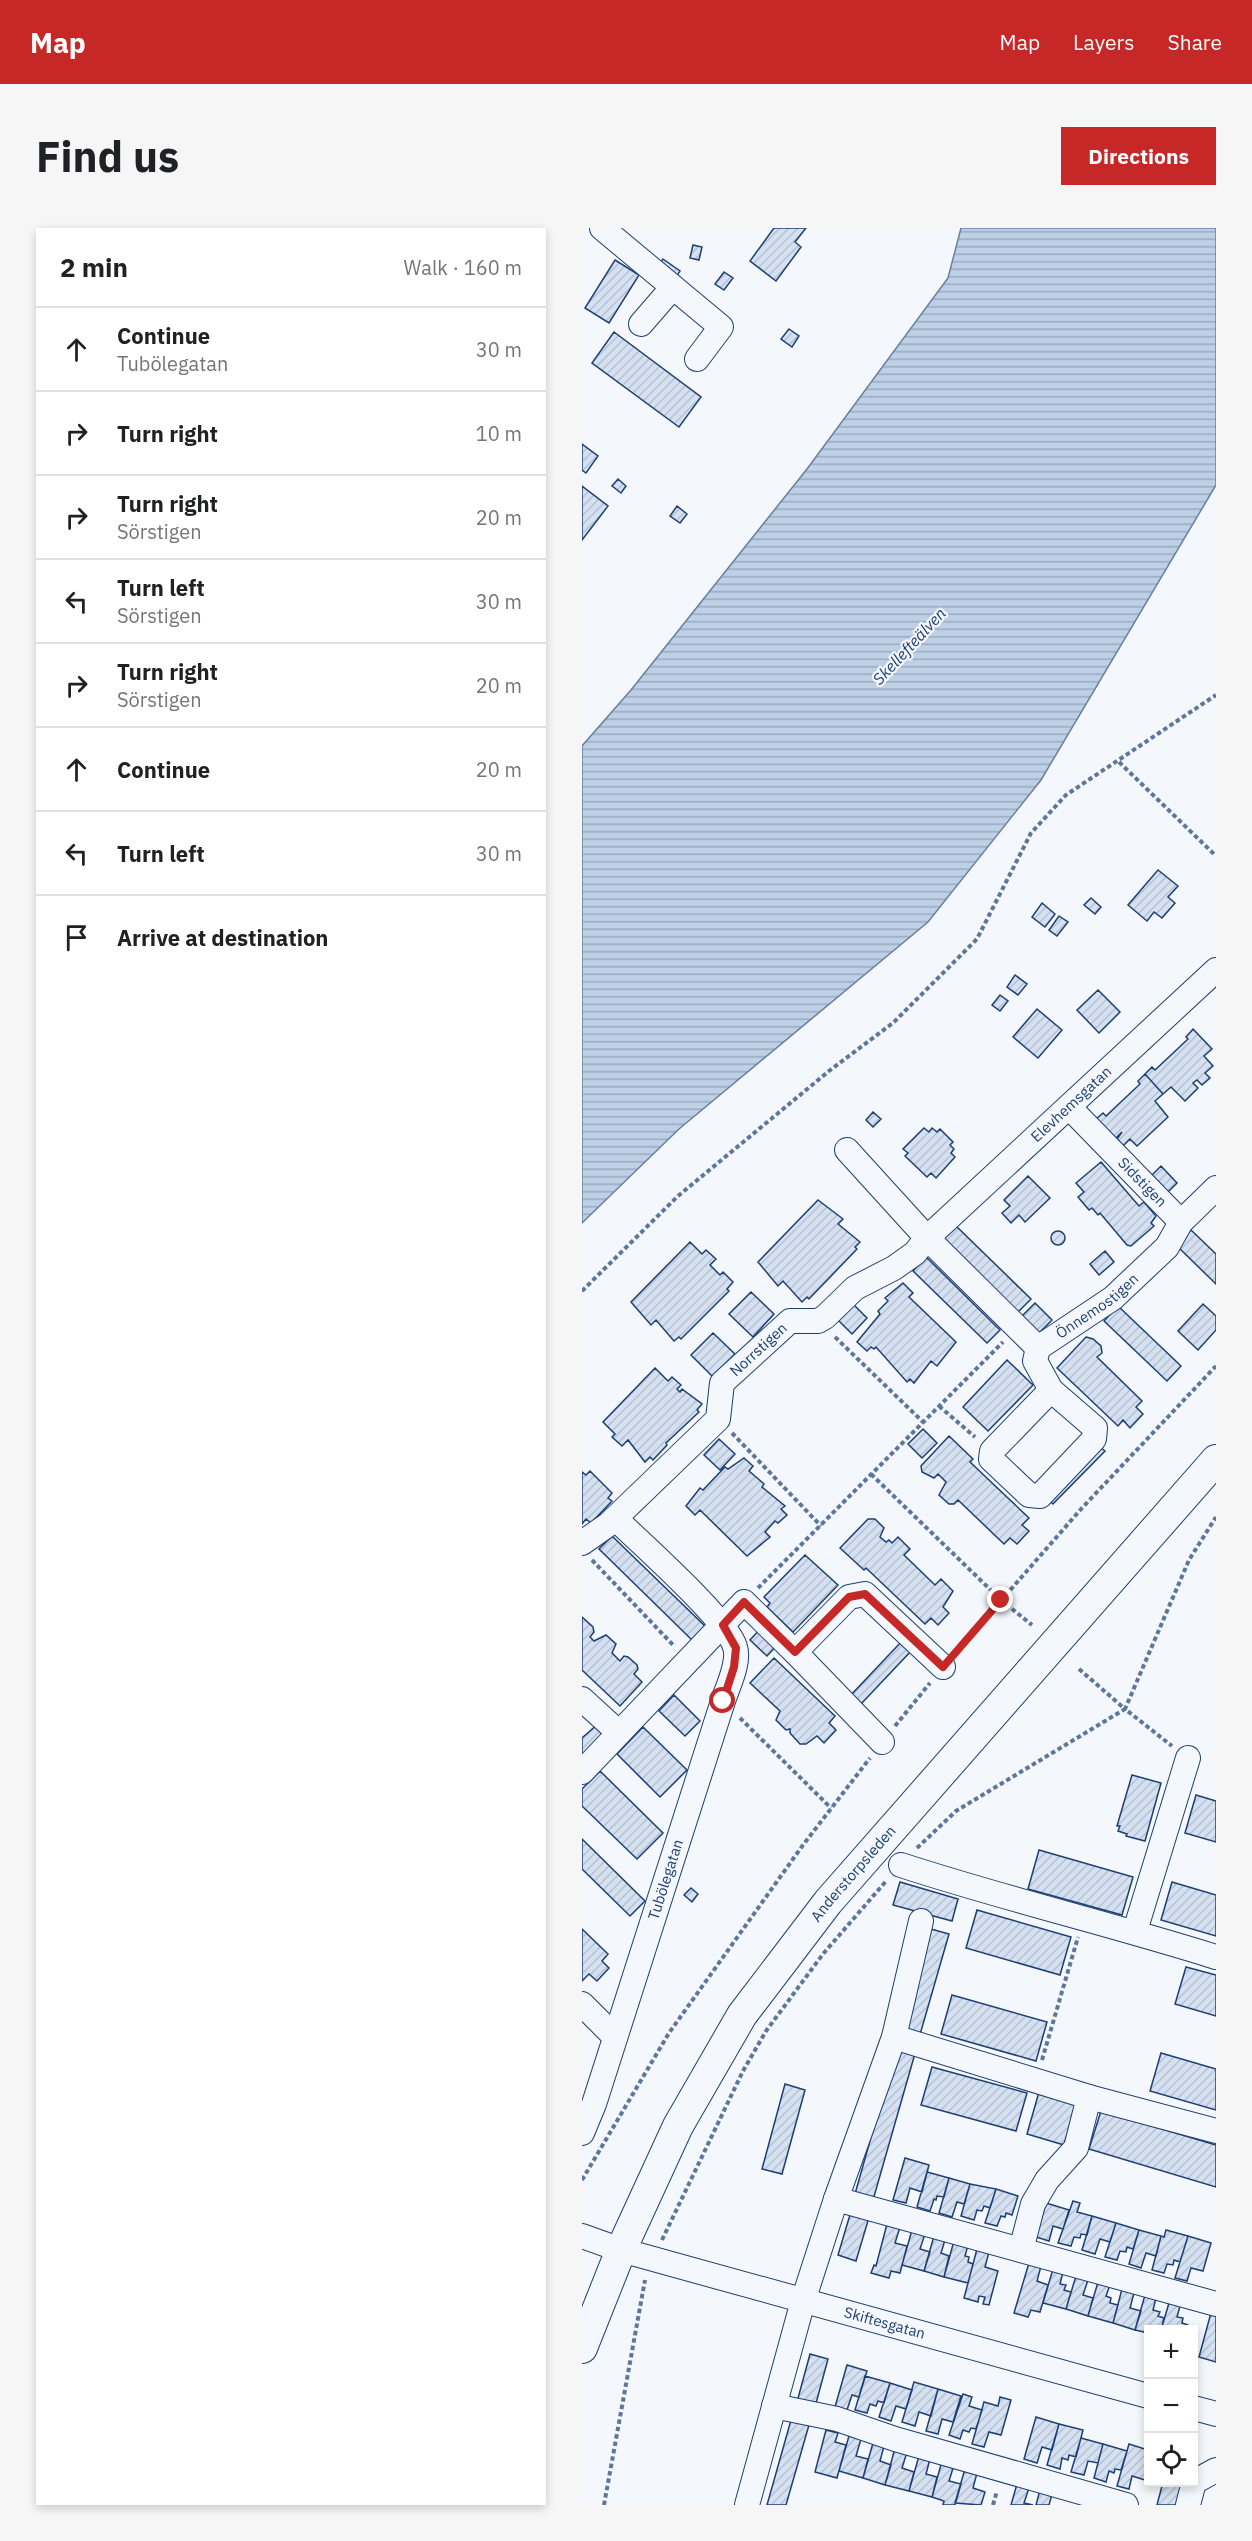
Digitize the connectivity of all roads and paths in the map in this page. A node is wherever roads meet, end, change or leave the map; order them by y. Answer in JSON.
{"nodes":[{"id":1,"x":602,"y":228,"type":"edge"},
{"id":2,"x":674,"y":287,"type":"junction"},
{"id":3,"x":641,"y":324,"type":"dead end"},
{"id":4,"x":697,"y":359,"type":"dead end"},
{"id":5,"x":1216,"y":695,"type":"edge"},
{"id":6,"x":1119,"y":762,"type":"junction"},
{"id":7,"x":1216,"y":856,"type":"edge"},
{"id":8,"x":1216,"y":970,"type":"edge"},
{"id":9,"x":1069,"y":1107,"type":"junction"},
{"id":10,"x":847,"y":1150,"type":"dead end"},
{"id":11,"x":1216,"y":1188,"type":"edge"},
{"id":12,"x":1181,"y":1222,"type":"junction"},
{"id":13,"x":927,"y":1238,"type":"junction"},
{"id":14,"x":582,"y":1291,"type":"edge"},
{"id":15,"x":818,"y":1321,"type":"junction"},
{"id":16,"x":1018,"y":1327,"type":"junction"},
{"id":17,"x":1038,"y":1348,"type":"junction"},
{"id":18,"x":1216,"y":1366,"type":"edge"},
{"id":19,"x":1051,"y":1390,"type":"junction"},
{"id":20,"x":939,"y":1406,"type":"junction"},
{"id":21,"x":718,"y":1419,"type":"junction"},
{"id":22,"x":923,"y":1422,"type":"junction"},
{"id":23,"x":992,"y":1451,"type":"junction"},
{"id":24,"x":1216,"y":1460,"type":"edge"},
{"id":25,"x":872,"y":1474,"type":"junction"},
{"id":26,"x":621,"y":1512,"type":"junction"},
{"id":27,"x":1216,"y":1517,"type":"edge"},
{"id":28,"x":820,"y":1526,"type":"junction"},
{"id":29,"x":582,"y":1543,"type":"edge"},
{"id":30,"x":1001,"y":1600,"type":"junction"},
{"id":31,"x":744,"y":1602,"type":"junction"},
{"id":32,"x":723,"y":1625,"type":"junction"},
{"id":33,"x":1032,"y":1625,"type":"dead end"},
{"id":34,"x":795,"y":1652,"type":"junction"},
{"id":35,"x":943,"y":1667,"type":"junction"},
{"id":36,"x":1079,"y":1669,"type":"dead end"},
{"id":37,"x":582,"y":1699,"type":"edge"},
{"id":38,"x":1125,"y":1709,"type":"junction"},
{"id":39,"x":618,"y":1732,"type":"junction"},
{"id":40,"x":882,"y":1742,"type":"junction"},
{"id":41,"x":1188,"y":1758,"type":"joint"},
{"id":42,"x":582,"y":1772,"type":"edge"},
{"id":43,"x":901,"y":1865,"type":"junction"},
{"id":44,"x":1084,"y":1918,"type":"junction"},
{"id":45,"x":921,"y":1921,"type":"dead end"},
{"id":46,"x":1135,"y":1932,"type":"junction"},
{"id":47,"x":1216,"y":1957,"type":"edge"},
{"id":48,"x":582,"y":2004,"type":"edge"},
{"id":49,"x":615,"y":2037,"type":"junction"},
{"id":50,"x":894,"y":2037,"type":"junction"},
{"id":51,"x":1036,"y":2081,"type":"junction"},
{"id":52,"x":1089,"y":2097,"type":"junction"},
{"id":53,"x":1216,"y":2131,"type":"edge"},
{"id":54,"x":582,"y":2133,"type":"edge"},
{"id":55,"x":582,"y":2180,"type":"edge"},
{"id":56,"x":836,"y":2199,"type":"junction"},
{"id":57,"x":582,"y":2236,"type":"edge"},
{"id":58,"x":621,"y":2250,"type":"junction"},
{"id":59,"x":1021,"y":2250,"type":"junction"},
{"id":60,"x":654,"y":2259,"type":"junction"},
{"id":61,"x":803,"y":2301,"type":"junction"},
{"id":62,"x":1216,"y":2304,"type":"edge"},
{"id":63,"x":582,"y":2348,"type":"edge"},
{"id":64,"x":1144,"y":2395,"type":"edge"},
{"id":65,"x":774,"y":2406,"type":"junction"},
{"id":66,"x":1198,"y":2409,"type":"edge"},
{"id":67,"x":1216,"y":2414,"type":"edge"},
{"id":68,"x":1216,"y":2470,"type":"edge"},
{"id":69,"x":604,"y":2505,"type":"edge"},
{"id":70,"x":747,"y":2505,"type":"edge"},
{"id":71,"x":1126,"y":2505,"type":"edge"},
{"id":72,"x":1188,"y":2505,"type":"edge"}],
"edges":[{"from":1,"to":2,"type":"street"},
{"from":2,"to":3,"type":"street"},
{"from":2,"to":4,"type":"street"},
{"from":5,"to":6,"type":"path"},
{"from":6,"to":7,"type":"path"},
{"from":6,"to":14,"type":"path"},
{"from":8,"to":9,"type":"street","name":"Elevhemsgatan"},
{"from":9,"to":12,"type":"street","name":"Sidstigen"},
{"from":9,"to":13,"type":"street","name":"Elevhemsgatan"},
{"from":10,"to":13,"type":"street"},
{"from":11,"to":12,"type":"street"},
{"from":12,"to":17,"type":"street","name":"Önnemostigen"},
{"from":13,"to":15,"type":"street"},
{"from":13,"to":16,"type":"street"},
{"from":15,"to":21,"type":"street","name":"Norrstigen"},
{"from":15,"to":22,"type":"path"},
{"from":16,"to":17,"type":"street"},
{"from":16,"to":20,"type":"path"},
{"from":17,"to":19,"type":"street"},
{"from":18,"to":30,"type":"path"},
{"from":19,"to":23,"type":"street"},
{"from":19,"to":23,"type":"street"},
{"from":20,"to":22,"type":"path"},
{"from":20,"to":23,"type":"path"},
{"from":21,"to":26,"type":"street"},
{"from":21,"to":28,"type":"path"},
{"from":22,"to":25,"type":"path"},
{"from":24,"to":58,"type":"main road","name":"Anderstorpsleden"},
{"from":25,"to":28,"type":"path"},
{"from":25,"to":30,"type":"path"},
{"from":26,"to":29,"type":"street"},
{"from":26,"to":32,"type":"street","name":"Tubölegatan"},
{"from":27,"to":38,"type":"path"},
{"from":28,"to":31,"type":"path"},
{"from":30,"to":33,"type":"path"},
{"from":30,"to":35,"type":"path"},
{"from":31,"to":32,"type":"street"},
{"from":31,"to":34,"type":"street"},
{"from":32,"to":39,"type":"street"},
{"from":32,"to":49,"type":"street","name":"Tubölegatan"},
{"from":34,"to":35,"type":"street"},
{"from":34,"to":40,"type":"street"},
{"from":35,"to":40,"type":"path"},
{"from":36,"to":38,"type":"path"},
{"from":37,"to":39,"type":"street"},
{"from":38,"to":41,"type":"path"},
{"from":38,"to":43,"type":"path"},
{"from":39,"to":42,"type":"street"},
{"from":40,"to":55,"type":"path"},
{"from":41,"to":46,"type":"street"},
{"from":43,"to":44,"type":"street"},
{"from":43,"to":60,"type":"path"},
{"from":44,"to":46,"type":"street"},
{"from":44,"to":51,"type":"path"},
{"from":45,"to":50,"type":"street"},
{"from":46,"to":47,"type":"street"},
{"from":48,"to":49,"type":"street"},
{"from":49,"to":54,"type":"street","name":"Tubölegatan"},
{"from":50,"to":51,"type":"street"},
{"from":50,"to":56,"type":"street"},
{"from":51,"to":52,"type":"street"},
{"from":52,"to":53,"type":"street"},
{"from":52,"to":59,"type":"street"},
{"from":56,"to":59,"type":"street"},
{"from":56,"to":61,"type":"street"},
{"from":57,"to":58,"type":"street","name":"Skiftesgatan"},
{"from":58,"to":60,"type":"street","name":"Skiftesgatan"},
{"from":58,"to":63,"type":"main road","name":"Anderstorpsleden"},
{"from":59,"to":62,"type":"street"},
{"from":60,"to":61,"type":"street","name":"Skiftesgatan"},
{"from":60,"to":69,"type":"path"},
{"from":61,"to":64,"type":"street","name":"Skiftesgatan"},
{"from":61,"to":65,"type":"street"},
{"from":65,"to":70,"type":"street"},
{"from":65,"to":71,"type":"street"},
{"from":66,"to":67,"type":"street"},
{"from":68,"to":72,"type":"street"}]}
